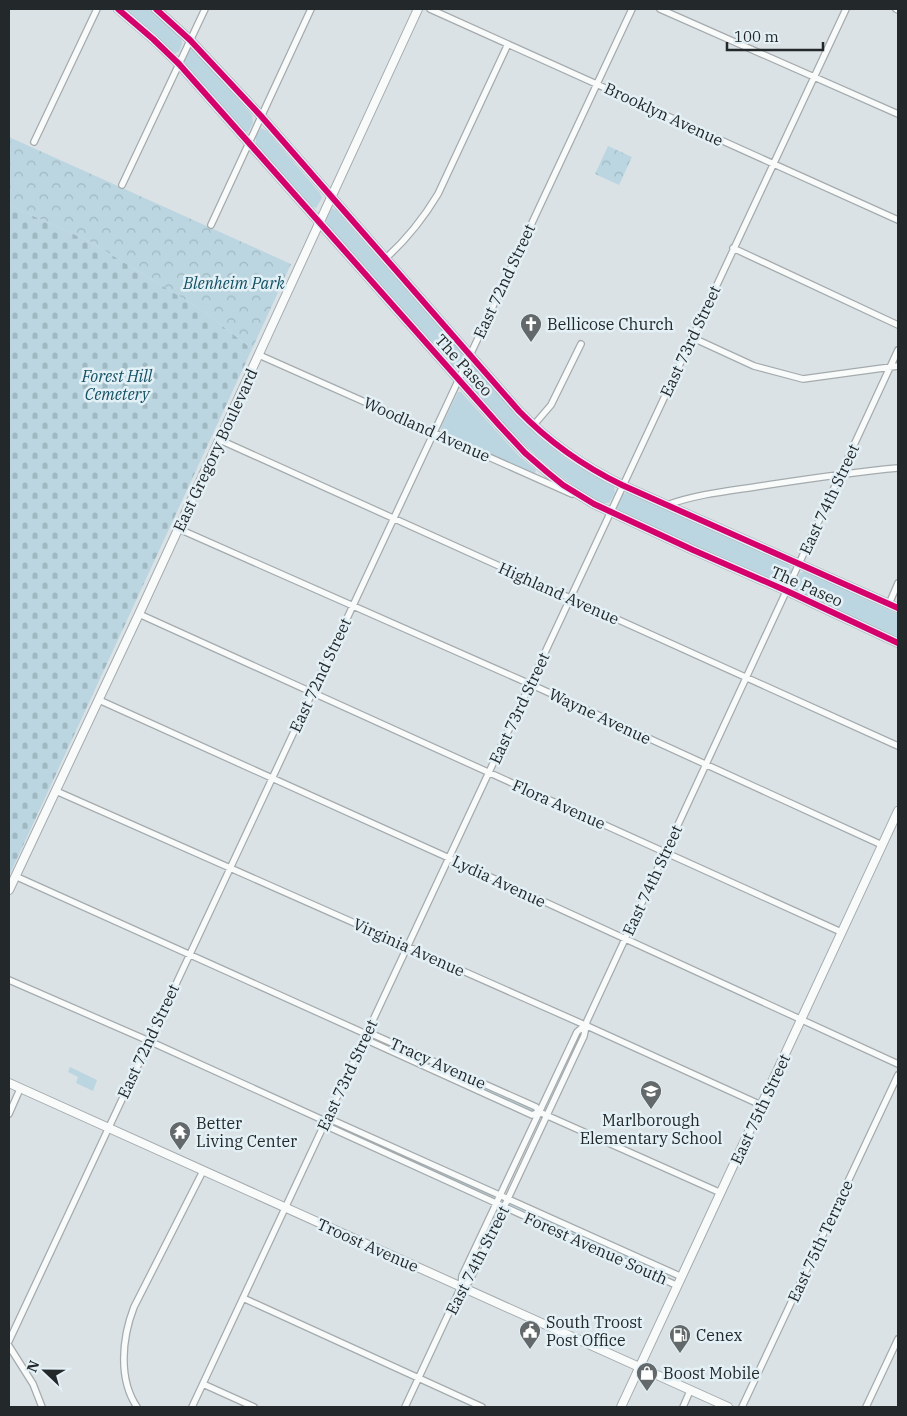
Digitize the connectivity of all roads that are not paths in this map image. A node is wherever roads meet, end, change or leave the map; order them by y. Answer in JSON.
{"nodes":[{"id":1,"x":97,"y":9,"type":"edge"},
{"id":2,"x":118,"y":9,"type":"edge"},
{"id":3,"x":156,"y":9,"type":"edge"},
{"id":4,"x":205,"y":9,"type":"edge"},
{"id":5,"x":311,"y":9,"type":"edge"},
{"id":6,"x":418,"y":9,"type":"edge"},
{"id":7,"x":430,"y":9,"type":"edge"},
{"id":8,"x":632,"y":9,"type":"edge"},
{"id":9,"x":660,"y":9,"type":"edge"},
{"id":10,"x":846,"y":9,"type":"edge"},
{"id":11,"x":190,"y":40,"type":"junction"},
{"id":12,"x":508,"y":44,"type":"junction"},
{"id":13,"x":179,"y":64,"type":"junction"},
{"id":14,"x":814,"y":75,"type":"junction"},
{"id":15,"x":597,"y":83,"type":"junction"},
{"id":16,"x":898,"y":114,"type":"edge"},
{"id":17,"x":261,"y":116,"type":"junction"},
{"id":18,"x":34,"y":142,"type":"dead end"},
{"id":19,"x":249,"y":143,"type":"junction"},
{"id":20,"x":772,"y":164,"type":"junction"},
{"id":21,"x":122,"y":185,"type":"dead end"},
{"id":22,"x":332,"y":196,"type":"junction"},
{"id":23,"x":898,"y":220,"type":"edge"},
{"id":24,"x":319,"y":223,"type":"junction"},
{"id":25,"x":211,"y":225,"type":"dead end"},
{"id":26,"x":733,"y":248,"type":"junction"},
{"id":27,"x":386,"y":258,"type":"junction"},
{"id":28,"x":898,"y":325,"type":"edge"},
{"id":29,"x":691,"y":337,"type":"junction"},
{"id":30,"x":581,"y":344,"type":"dead end"},
{"id":31,"x":898,"y":350,"type":"edge"},
{"id":32,"x":470,"y":354,"type":"junction"},
{"id":33,"x":259,"y":355,"type":"junction"},
{"id":34,"x":898,"y":366,"type":"edge"},
{"id":35,"x":891,"y":367,"type":"junction"},
{"id":36,"x":458,"y":379,"type":"junction"},
{"id":37,"x":533,"y":426,"type":"junction"},
{"id":38,"x":433,"y":432,"type":"junction"},
{"id":39,"x":220,"y":440,"type":"junction"},
{"id":40,"x":898,"y":468,"type":"edge"},
{"id":41,"x":841,"y":474,"type":"junction"},
{"id":42,"x":622,"y":485,"type":"junction"},
{"id":43,"x":594,"y":504,"type":"junction"},
{"id":44,"x":667,"y":506,"type":"junction"},
{"id":45,"x":610,"y":512,"type":"junction"},
{"id":46,"x":392,"y":518,"type":"junction"},
{"id":47,"x":179,"y":529,"type":"junction"},
{"id":48,"x":800,"y":564,"type":"junction"},
{"id":49,"x":898,"y":583,"type":"edge"},
{"id":50,"x":787,"y":591,"type":"junction"},
{"id":51,"x":570,"y":598,"type":"junction"},
{"id":52,"x":889,"y":604,"type":"junction"},
{"id":53,"x":352,"y":605,"type":"junction"},
{"id":54,"x":898,"y":608,"type":"edge"},
{"id":55,"x":139,"y":614,"type":"junction"},
{"id":56,"x":898,"y":643,"type":"edge"},
{"id":57,"x":747,"y":678,"type":"junction"},
{"id":58,"x":530,"y":684,"type":"junction"},
{"id":59,"x":312,"y":693,"type":"junction"},
{"id":60,"x":99,"y":700,"type":"junction"},
{"id":61,"x":898,"y":746,"type":"edge"},
{"id":62,"x":706,"y":764,"type":"junction"},
{"id":63,"x":488,"y":772,"type":"junction"},
{"id":64,"x":272,"y":778,"type":"junction"},
{"id":65,"x":56,"y":791,"type":"junction"},
{"id":66,"x":898,"y":811,"type":"edge"},
{"id":67,"x":882,"y":845,"type":"junction"},
{"id":68,"x":665,"y":852,"type":"junction"},
{"id":69,"x":449,"y":858,"type":"junction"},
{"id":70,"x":231,"y":868,"type":"junction"},
{"id":71,"x":15,"y":876,"type":"junction"},
{"id":72,"x":9,"y":890,"type":"edge"},
{"id":73,"x":842,"y":932,"type":"junction"},
{"id":74,"x":625,"y":939,"type":"junction"},
{"id":75,"x":408,"y":946,"type":"junction"},
{"id":76,"x":190,"y":955,"type":"junction"},
{"id":77,"x":9,"y":980,"type":"edge"},
{"id":78,"x":801,"y":1020,"type":"junction"},
{"id":79,"x":585,"y":1025,"type":"junction"},
{"id":80,"x":366,"y":1034,"type":"junction"},
{"id":81,"x":149,"y":1041,"type":"junction"},
{"id":82,"x":898,"y":1064,"type":"edge"},
{"id":83,"x":898,"y":1075,"type":"edge"},
{"id":84,"x":9,"y":1083,"type":"edge"},
{"id":85,"x":20,"y":1089,"type":"junction"},
{"id":86,"x":761,"y":1106,"type":"junction"},
{"id":87,"x":539,"y":1112,"type":"junction"},
{"id":88,"x":9,"y":1114,"type":"edge"},
{"id":89,"x":546,"y":1115,"type":"junction"},
{"id":90,"x":326,"y":1121,"type":"junction"},
{"id":91,"x":108,"y":1128,"type":"junction"},
{"id":92,"x":203,"y":1171,"type":"junction"},
{"id":93,"x":721,"y":1193,"type":"junction"},
{"id":94,"x":501,"y":1195,"type":"junction"},
{"id":95,"x":508,"y":1198,"type":"junction"},
{"id":96,"x":497,"y":1204,"type":"junction"},
{"id":97,"x":504,"y":1207,"type":"junction"},
{"id":98,"x":286,"y":1208,"type":"junction"},
{"id":99,"x":682,"y":1276,"type":"junction"},
{"id":100,"x":678,"y":1286,"type":"junction"},
{"id":101,"x":461,"y":1287,"type":"junction"},
{"id":102,"x":243,"y":1298,"type":"junction"},
{"id":103,"x":898,"y":1338,"type":"edge"},
{"id":104,"x":9,"y":1341,"type":"edge"},
{"id":105,"x":9,"y":1346,"type":"edge"},
{"id":106,"x":640,"y":1368,"type":"junction"},
{"id":107,"x":419,"y":1379,"type":"junction"},
{"id":108,"x":203,"y":1384,"type":"junction"},
{"id":109,"x":690,"y":1391,"type":"junction"},
{"id":110,"x":42,"y":1407,"type":"edge"},
{"id":111,"x":137,"y":1407,"type":"edge"},
{"id":112,"x":192,"y":1407,"type":"edge"},
{"id":113,"x":254,"y":1407,"type":"edge"},
{"id":114,"x":405,"y":1407,"type":"edge"},
{"id":115,"x":482,"y":1407,"type":"edge"},
{"id":116,"x":621,"y":1407,"type":"edge"},
{"id":117,"x":683,"y":1407,"type":"edge"},
{"id":118,"x":728,"y":1407,"type":"edge"},
{"id":119,"x":742,"y":1407,"type":"edge"},
{"id":120,"x":866,"y":1407,"type":"edge"}],
"edges":[{"from":1,"to":18,"type":"street"},
{"from":2,"to":13,"type":"main road","name":"The Paseo"},
{"from":3,"to":11,"type":"main road","name":"The Paseo"},
{"from":4,"to":11,"type":"street"},
{"from":5,"to":17,"type":"street"},
{"from":6,"to":22,"type":"main road","name":"East Gregory Boulevard"},
{"from":7,"to":12,"type":"street","name":"Brooklyn Avenue"},
{"from":8,"to":15,"type":"street","name":"East 72nd Street"},
{"from":9,"to":14,"type":"street"},
{"from":10,"to":14,"type":"street","name":"East 73rd Street"},
{"from":11,"to":13,"type":"street"},
{"from":11,"to":17,"type":"main road","name":"The Paseo"},
{"from":12,"to":15,"type":"street","name":"Brooklyn Avenue"},
{"from":12,"to":27,"type":"street"},
{"from":13,"to":19,"type":"main road","name":"The Paseo"},
{"from":13,"to":21,"type":"street"},
{"from":14,"to":16,"type":"street"},
{"from":14,"to":20,"type":"street","name":"East 73rd Street"},
{"from":15,"to":20,"type":"street","name":"Brooklyn Avenue"},
{"from":15,"to":32,"type":"street","name":"East 72nd Street"},
{"from":17,"to":19,"type":"street"},
{"from":17,"to":22,"type":"main road","name":"The Paseo"},
{"from":19,"to":24,"type":"main road","name":"The Paseo"},
{"from":19,"to":25,"type":"street"},
{"from":20,"to":23,"type":"street","name":"Brooklyn Avenue"},
{"from":20,"to":26,"type":"street","name":"East 73rd Street"},
{"from":22,"to":24,"type":"main road","name":"East Gregory Boulevard"},
{"from":22,"to":27,"type":"main road","name":"The Paseo"},
{"from":24,"to":33,"type":"main road","name":"East Gregory Boulevard"},
{"from":24,"to":36,"type":"main road","name":"The Paseo"},
{"from":26,"to":28,"type":"street"},
{"from":26,"to":29,"type":"street","name":"East 73rd Street"},
{"from":27,"to":32,"type":"main road","name":"The Paseo"},
{"from":29,"to":35,"type":"street"},
{"from":29,"to":42,"type":"street","name":"East 73rd Street"},
{"from":30,"to":37,"type":"street"},
{"from":31,"to":35,"type":"street","name":"East 74th Street"},
{"from":32,"to":36,"type":"street","name":"East 72nd Street"},
{"from":32,"to":37,"type":"main road","name":"The Paseo"},
{"from":33,"to":38,"type":"street","name":"Woodland Avenue"},
{"from":33,"to":39,"type":"main road","name":"East Gregory Boulevard"},
{"from":34,"to":35,"type":"street"},
{"from":35,"to":41,"type":"street","name":"East 74th Street"},
{"from":36,"to":38,"type":"street","name":"East 72nd Street"},
{"from":36,"to":43,"type":"main road","name":"The Paseo"},
{"from":37,"to":42,"type":"main road","name":"The Paseo"},
{"from":38,"to":43,"type":"street","name":"Woodland Avenue"},
{"from":38,"to":46,"type":"street","name":"East 72nd Street"},
{"from":39,"to":46,"type":"street","name":"Highland Avenue"},
{"from":39,"to":47,"type":"main road","name":"East Gregory Boulevard"},
{"from":40,"to":41,"type":"street"},
{"from":41,"to":44,"type":"street"},
{"from":41,"to":48,"type":"street","name":"East 74th Street"},
{"from":42,"to":44,"type":"main road","name":"The Paseo"},
{"from":42,"to":45,"type":"street","name":"East 73rd Street"},
{"from":43,"to":45,"type":"main road","name":"The Paseo"},
{"from":44,"to":48,"type":"main road","name":"The Paseo"},
{"from":45,"to":50,"type":"main road","name":"The Paseo"},
{"from":45,"to":51,"type":"street","name":"East 73rd Street"},
{"from":46,"to":51,"type":"street","name":"Highland Avenue"},
{"from":46,"to":53,"type":"street","name":"East 72nd Street"},
{"from":47,"to":53,"type":"street","name":"Wayne Avenue"},
{"from":47,"to":55,"type":"main road","name":"East Gregory Boulevard"},
{"from":48,"to":50,"type":"street","name":"East 74th Street"},
{"from":48,"to":52,"type":"main road","name":"The Paseo"},
{"from":49,"to":52,"type":"street"},
{"from":50,"to":56,"type":"main road","name":"The Paseo"},
{"from":50,"to":57,"type":"street","name":"East 74th Street"},
{"from":51,"to":57,"type":"street","name":"Highland Avenue"},
{"from":51,"to":58,"type":"street","name":"East 73rd Street"},
{"from":52,"to":54,"type":"main road","name":"The Paseo"},
{"from":53,"to":58,"type":"street","name":"Wayne Avenue"},
{"from":53,"to":59,"type":"street","name":"East 72nd Street"},
{"from":55,"to":59,"type":"street","name":"Flora Avenue"},
{"from":55,"to":60,"type":"main road","name":"East Gregory Boulevard"},
{"from":57,"to":61,"type":"street","name":"Highland Avenue"},
{"from":57,"to":62,"type":"street","name":"East 74th Street"},
{"from":58,"to":62,"type":"street","name":"Wayne Avenue"},
{"from":58,"to":63,"type":"street","name":"East 73rd Street"},
{"from":59,"to":63,"type":"street","name":"Flora Avenue"},
{"from":59,"to":64,"type":"street","name":"East 72nd Street"},
{"from":60,"to":64,"type":"street","name":"Lydia Avenue"},
{"from":60,"to":65,"type":"main road","name":"East Gregory Boulevard"},
{"from":62,"to":67,"type":"street","name":"Wayne Avenue"},
{"from":62,"to":68,"type":"street","name":"East 74th Street"},
{"from":63,"to":68,"type":"street","name":"Flora Avenue"},
{"from":63,"to":69,"type":"street","name":"East 73rd Street"},
{"from":64,"to":69,"type":"street","name":"Lydia Avenue"},
{"from":64,"to":70,"type":"street","name":"East 72nd Street"},
{"from":65,"to":70,"type":"street","name":"Virginia Avenue"},
{"from":65,"to":71,"type":"main road","name":"East Gregory Boulevard"},
{"from":66,"to":67,"type":"main road","name":"East 75th Street"},
{"from":67,"to":73,"type":"main road","name":"East 75th Street"},
{"from":68,"to":73,"type":"street","name":"Flora Avenue"},
{"from":68,"to":74,"type":"street","name":"East 74th Street"},
{"from":69,"to":74,"type":"street","name":"Lydia Avenue"},
{"from":69,"to":75,"type":"street","name":"East 73rd Street"},
{"from":70,"to":75,"type":"street","name":"Virginia Avenue"},
{"from":70,"to":76,"type":"street","name":"East 72nd Street"},
{"from":71,"to":72,"type":"main road","name":"East Gregory Boulevard"},
{"from":71,"to":76,"type":"street","name":"Tracy Avenue"},
{"from":73,"to":78,"type":"main road","name":"East 75th Street"},
{"from":74,"to":78,"type":"street","name":"Lydia Avenue"},
{"from":74,"to":79,"type":"street","name":"East 74th Street"},
{"from":75,"to":79,"type":"street","name":"Virginia Avenue"},
{"from":75,"to":80,"type":"street","name":"East 73rd Street"},
{"from":76,"to":80,"type":"street","name":"Tracy Avenue"},
{"from":76,"to":81,"type":"street","name":"East 72nd Street"},
{"from":77,"to":81,"type":"street"},
{"from":78,"to":82,"type":"street","name":"Lydia Avenue"},
{"from":78,"to":86,"type":"main road","name":"East 75th Street"},
{"from":79,"to":86,"type":"street","name":"Virginia Avenue"},
{"from":79,"to":87,"type":"street"},
{"from":79,"to":89,"type":"street","name":"East 74th Street"},
{"from":80,"to":87,"type":"street","name":"Tracy Avenue"},
{"from":80,"to":90,"type":"street","name":"East 73rd Street"},
{"from":81,"to":90,"type":"street"},
{"from":81,"to":91,"type":"street","name":"East 72nd Street"},
{"from":83,"to":119,"type":"street","name":"East 75th Terrace"},
{"from":84,"to":85,"type":"main road","name":"Troost Avenue"},
{"from":85,"to":88,"type":"street"},
{"from":85,"to":91,"type":"main road","name":"Troost Avenue"},
{"from":86,"to":93,"type":"main road","name":"East 75th Street"},
{"from":87,"to":89,"type":"street","name":"Tracy Avenue"},
{"from":87,"to":94,"type":"street"},
{"from":89,"to":93,"type":"street","name":"Tracy Avenue"},
{"from":89,"to":95,"type":"street","name":"East 74th Street"},
{"from":90,"to":94,"type":"street"},
{"from":90,"to":96,"type":"street","name":"Forest Avenue South"},
{"from":90,"to":98,"type":"street","name":"East 73rd Street"},
{"from":91,"to":92,"type":"main road","name":"Troost Avenue"},
{"from":91,"to":104,"type":"street","name":"East 72nd Street"},
{"from":92,"to":98,"type":"main road","name":"Troost Avenue"},
{"from":92,"to":111,"type":"street"},
{"from":93,"to":99,"type":"main road","name":"East 75th Street"},
{"from":94,"to":95,"type":"street"},
{"from":94,"to":96,"type":"street"},
{"from":95,"to":97,"type":"street","name":"East 74th Street"},
{"from":95,"to":99,"type":"street"},
{"from":96,"to":97,"type":"street","name":"Forest Avenue South"},
{"from":96,"to":101,"type":"street"},
{"from":97,"to":100,"type":"street","name":"Forest Avenue South"},
{"from":97,"to":101,"type":"street","name":"East 74th Street"},
{"from":98,"to":101,"type":"main road","name":"Troost Avenue"},
{"from":98,"to":102,"type":"street","name":"East 73rd Street"},
{"from":99,"to":100,"type":"main road","name":"East 75th Street"},
{"from":100,"to":106,"type":"main road","name":"East 75th Street"},
{"from":101,"to":106,"type":"main road","name":"Troost Avenue"},
{"from":101,"to":107,"type":"street","name":"East 74th Street"},
{"from":102,"to":107,"type":"street"},
{"from":102,"to":108,"type":"street","name":"East 73rd Street"},
{"from":103,"to":120,"type":"street"},
{"from":105,"to":110,"type":"street"},
{"from":106,"to":109,"type":"main road","name":"Troost Avenue"},
{"from":106,"to":116,"type":"main road","name":"East 75th Street"},
{"from":107,"to":114,"type":"street","name":"East 74th Street"},
{"from":107,"to":115,"type":"street"},
{"from":108,"to":112,"type":"street","name":"East 73rd Street"},
{"from":108,"to":113,"type":"street"},
{"from":109,"to":117,"type":"street"},
{"from":109,"to":118,"type":"main road","name":"Troost Avenue"}]}
